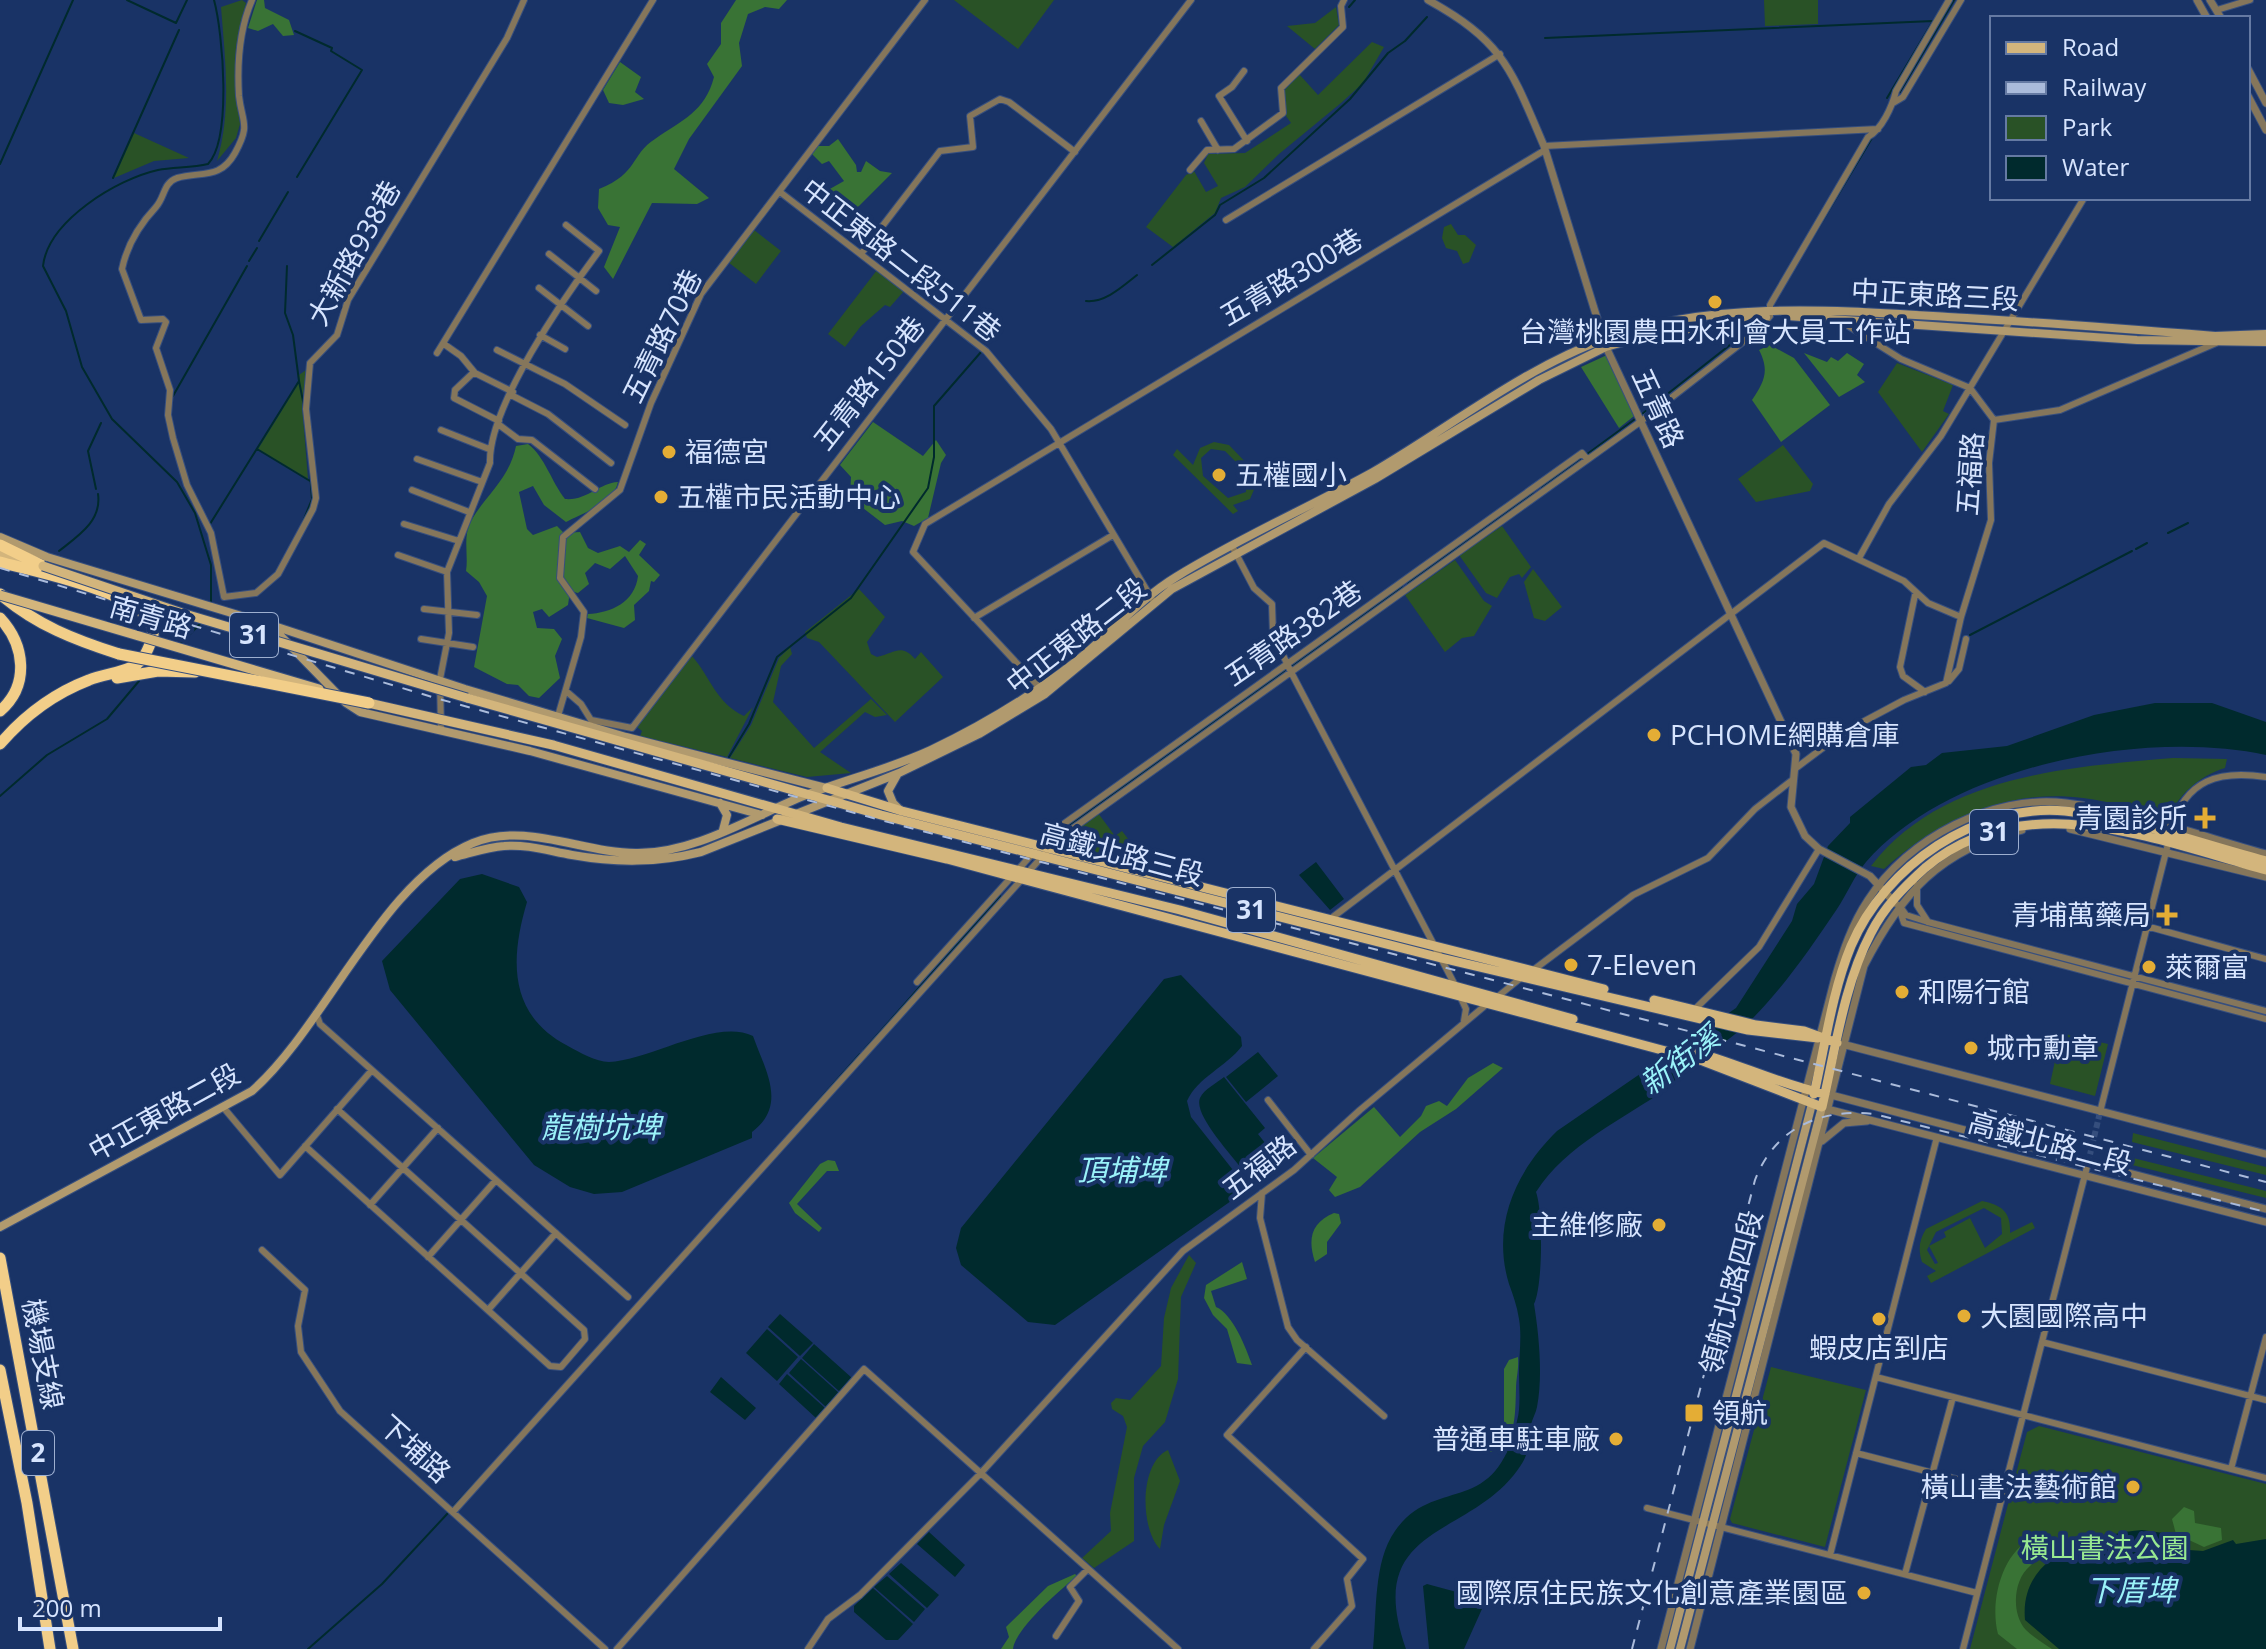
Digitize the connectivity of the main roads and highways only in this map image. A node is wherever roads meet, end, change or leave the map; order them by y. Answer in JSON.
{"nodes":[{"id":1,"x":1771,"y":314,"type":"junction"},
{"id":2,"x":2008,"y":325,"type":"junction"},
{"id":3,"x":2266,"y":334,"type":"edge"},
{"id":4,"x":2266,"y":342,"type":"edge"},
{"id":5,"x":1605,"y":343,"type":"joint"},
{"id":6,"x":0,"y":537,"type":"edge"},
{"id":7,"x":0,"y":545,"type":"edge"},
{"id":8,"x":0,"y":554,"type":"edge"},
{"id":9,"x":0,"y":562,"type":"edge"},
{"id":10,"x":43,"y":566,"type":"junction"},
{"id":11,"x":0,"y":594,"type":"edge"},
{"id":12,"x":0,"y":618,"type":"edge"},
{"id":13,"x":286,"y":635,"type":"junction"},
{"id":14,"x":223,"y":674,"type":"junction"},
{"id":15,"x":454,"y":685,"type":"junction"},
{"id":16,"x":1042,"y":691,"type":"junction"},
{"id":17,"x":440,"y":692,"type":"road end"},
{"id":18,"x":467,"y":698,"type":"joint"},
{"id":19,"x":369,"y":703,"type":"junction"},
{"id":20,"x":0,"y":711,"type":"edge"},
{"id":21,"x":558,"y":716,"type":"joint"},
{"id":22,"x":0,"y":744,"type":"edge"},
{"id":23,"x":553,"y":745,"type":"joint"},
{"id":24,"x":530,"y":751,"type":"joint"},
{"id":25,"x":0,"y":752,"type":"edge"},
{"id":26,"x":899,"y":773,"type":"junction"},
{"id":27,"x":827,"y":788,"type":"junction"},
{"id":28,"x":844,"y":793,"type":"junction"},
{"id":29,"x":809,"y":794,"type":"junction"},
{"id":30,"x":825,"y":799,"type":"junction"},
{"id":31,"x":720,"y":802,"type":"junction"},
{"id":32,"x":902,"y":811,"type":"junction"},
{"id":33,"x":776,"y":813,"type":"junction"},
{"id":34,"x":793,"y":813,"type":"junction"},
{"id":35,"x":762,"y":815,"type":"junction"},
{"id":36,"x":723,"y":830,"type":"junction"},
{"id":37,"x":2169,"y":839,"type":"junction"},
{"id":38,"x":924,"y":846,"type":"junction"},
{"id":39,"x":1038,"y":855,"type":"junction"},
{"id":40,"x":447,"y":859,"type":"junction"},
{"id":41,"x":947,"y":859,"type":"junction"},
{"id":42,"x":2266,"y":861,"type":"edge"},
{"id":43,"x":2266,"y":870,"type":"edge"},
{"id":44,"x":1014,"y":873,"type":"junction"},
{"id":45,"x":1025,"y":876,"type":"junction"},
{"id":46,"x":1161,"y":887,"type":"junction"},
{"id":47,"x":1206,"y":888,"type":"junction"},
{"id":48,"x":1888,"y":896,"type":"junction"},
{"id":49,"x":1161,"y":915,"type":"junction"},
{"id":50,"x":1210,"y":919,"type":"junction"},
{"id":51,"x":1526,"y":975,"type":"junction"},
{"id":52,"x":1458,"y":991,"type":"junction"},
{"id":53,"x":1822,"y":1039,"type":"junction"},
{"id":54,"x":1840,"y":1044,"type":"junction"},
{"id":55,"x":1818,"y":1099,"type":"junction"},
{"id":56,"x":0,"y":1227,"type":"edge"},
{"id":57,"x":0,"y":1258,"type":"edge"},
{"id":58,"x":0,"y":1370,"type":"edge"},
{"id":59,"x":50,"y":1649,"type":"edge"},
{"id":60,"x":73,"y":1649,"type":"edge"},
{"id":61,"x":1670,"y":1649,"type":"edge"},
{"id":62,"x":1680,"y":1649,"type":"edge"}],
"edges":[{"from":1,"to":2,"type":"main road","name":"中正東路三段"},
{"from":1,"to":2,"type":"main road","name":"中正東路三段"},
{"from":1,"to":5,"type":"main road","name":"中正東路三段"},
{"from":2,"to":3,"type":"main road","name":"中正東路三段"},
{"from":2,"to":4,"type":"main road","name":"中正東路三段"},
{"from":5,"to":16,"type":"main road","name":"中正東路二段"},
{"from":6,"to":13,"type":"main road","name":"南青路"},
{"from":7,"to":10,"type":"highway"},
{"from":8,"to":10,"type":"main road","name":"南青路","number":"31"},
{"from":9,"to":22,"type":"highway"},
{"from":10,"to":18,"type":"main road","name":"南青路","number":"31","bridge":true},
{"from":11,"to":14,"type":"highway","bridge":true},
{"from":11,"to":19,"type":"main road","name":"南青路","number":"31","bridge":true},
{"from":12,"to":20,"type":"highway"},
{"from":13,"to":15,"type":"main road","name":"南青路"},
{"from":13,"to":24,"type":"main road","name":"南青路"},
{"from":14,"to":19,"type":"highway","bridge":true},
{"from":14,"to":25,"type":"highway","bridge":true},
{"from":15,"to":17,"type":"main road"},
{"from":15,"to":21,"type":"main road","name":"南青路"},
{"from":16,"to":26,"type":"main road","name":"中正東路二段"},
{"from":16,"to":27,"type":"main road","name":"中正東路二段"},
{"from":18,"to":29,"type":"main road","name":"高鐵北路三段","number":"31"},
{"from":19,"to":23,"type":"main road","name":"南青路","number":"31","bridge":true},
{"from":21,"to":27,"type":"main road","name":"高鐵北路三段"},
{"from":23,"to":33,"type":"main road","name":"高鐵北路三段","number":"31"},
{"from":24,"to":31,"type":"main road","name":"高鐵北路三段"},
{"from":26,"to":28,"type":"main road","name":"中正東路二段"},
{"from":26,"to":32,"type":"main road"},
{"from":27,"to":28,"type":"main road","name":"高鐵北路三段"},
{"from":27,"to":29,"type":"main road","name":"中正東路二段"},
{"from":28,"to":30,"type":"main road","name":"中正東路二段"},
{"from":28,"to":32,"type":"main road","name":"高鐵北路三段"},
{"from":29,"to":30,"type":"main road","name":"高鐵北路三段","number":"31"},
{"from":29,"to":33,"type":"main road","name":"中正東路二段"},
{"from":30,"to":34,"type":"main road","name":"中正東路二段"},
{"from":30,"to":39,"type":"main road","name":"高鐵北路三段","number":"31"},
{"from":31,"to":35,"type":"main road","name":"高鐵北路三段"},
{"from":31,"to":36,"type":"main road"},
{"from":32,"to":39,"type":"main road","name":"高鐵北路三段"},
{"from":33,"to":34,"type":"main road","name":"高鐵北路三段","number":"31"},
{"from":33,"to":35,"type":"main road","name":"高鐵北路三段"},
{"from":33,"to":40,"type":"main road","name":"中正東路二段"},
{"from":33,"to":41,"type":"main road","name":"高鐵北路三段"},
{"from":34,"to":38,"type":"main road","name":"高鐵北路三段","number":"31"},
{"from":35,"to":36,"type":"main road","name":"中正東路二段"},
{"from":36,"to":40,"type":"main road","name":"中正東路二段"},
{"from":37,"to":42,"type":"main road","number":"31"},
{"from":37,"to":43,"type":"main road","number":"31"},
{"from":37,"to":48,"type":"main road","number":"31"},
{"from":38,"to":41,"type":"main road"},
{"from":38,"to":44,"type":"main road","name":"高鐵北路三段","number":"31"},
{"from":39,"to":46,"type":"main road","name":"高鐵北路三段","number":"31"},
{"from":39,"to":47,"type":"main road","name":"高鐵北路三段"},
{"from":40,"to":56,"type":"main road","name":"中正東路二段"},
{"from":41,"to":44,"type":"main road","name":"高鐵北路三段"},
{"from":44,"to":45,"type":"main road","name":"高鐵北路三段"},
{"from":45,"to":49,"type":"main road","name":"高鐵北路三段"},
{"from":45,"to":50,"type":"main road","name":"高鐵北路三段","number":"31"},
{"from":46,"to":47,"type":"main road"},
{"from":46,"to":51,"type":"main road","name":"高鐵北路三段","number":"31"},
{"from":47,"to":51,"type":"main road","name":"高鐵北路三段"},
{"from":48,"to":53,"type":"main road","number":"31"},
{"from":48,"to":54,"type":"main road","number":"31"},
{"from":49,"to":50,"type":"main road"},
{"from":49,"to":52,"type":"main road","name":"高鐵北路三段"},
{"from":50,"to":52,"type":"main road","name":"高鐵北路三段","number":"31"},
{"from":51,"to":53,"type":"main road","name":"高鐵北路三段","number":"31"},
{"from":52,"to":55,"type":"main road","name":"高鐵北路三段"},
{"from":53,"to":54,"type":"main road","name":"高鐵北路三段"},
{"from":53,"to":55,"type":"main road","name":"領航北路四段","number":"31"},
{"from":54,"to":55,"type":"main road","name":"領航北路四段","number":"31"},
{"from":55,"to":61,"type":"main road","name":"領航北路四段"},
{"from":55,"to":62,"type":"main road","name":"領航北路四段"},
{"from":57,"to":60,"type":"highway","name":"機場支線","number":"2"},
{"from":58,"to":59,"type":"highway","name":"機場支線","number":"2"}]}
